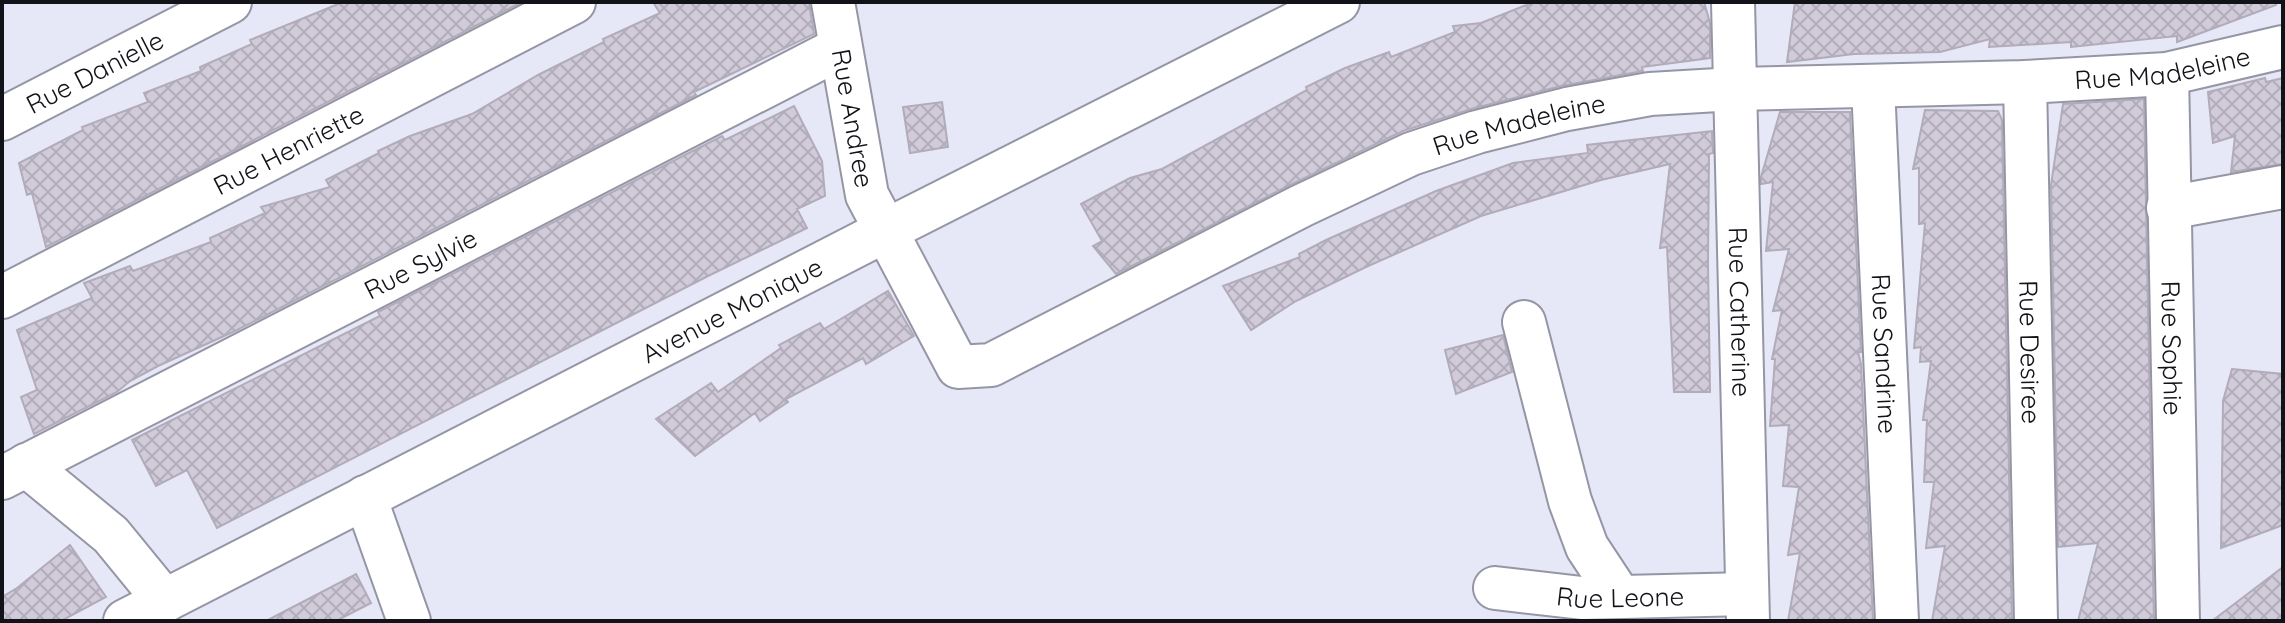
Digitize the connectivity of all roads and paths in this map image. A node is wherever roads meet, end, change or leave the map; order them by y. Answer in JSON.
{"nodes":[{"id":1,"x":230,"y":2,"type":"edge"},
{"id":2,"x":574,"y":2,"type":"edge"},
{"id":3,"x":833,"y":2,"type":"edge"},
{"id":4,"x":1338,"y":2,"type":"edge"},
{"id":5,"x":1733,"y":2,"type":"edge"},
{"id":6,"x":2283,"y":47,"type":"edge"},
{"id":7,"x":840,"y":48,"type":"junction"},
{"id":8,"x":2167,"y":74,"type":"junction"},
{"id":9,"x":2025,"y":82,"type":"junction"},
{"id":10,"x":1873,"y":86,"type":"junction"},
{"id":11,"x":1735,"y":89,"type":"junction"},
{"id":12,"x":2,"y":119,"type":"edge"},
{"id":13,"x":2283,"y":187,"type":"edge"},
{"id":14,"x":2168,"y":208,"type":"junction"},
{"id":15,"x":885,"y":231,"type":"junction"},
{"id":16,"x":2,"y":297,"type":"edge"},
{"id":17,"x":1524,"y":322,"type":"dead end"},
{"id":18,"x":14,"y":472,"type":"edge"},
{"id":19,"x":365,"y":497,"type":"junction"},
{"id":20,"x":1495,"y":588,"type":"dead end"},
{"id":21,"x":1620,"y":597,"type":"junction"},
{"id":22,"x":165,"y":601,"type":"junction"},
{"id":23,"x":1748,"y":607,"type":"edge"},
{"id":24,"x":125,"y":621,"type":"edge"},
{"id":25,"x":409,"y":621,"type":"edge"},
{"id":26,"x":1897,"y":621,"type":"edge"},
{"id":27,"x":2036,"y":621,"type":"edge"},
{"id":28,"x":2178,"y":621,"type":"edge"}],
"edges":[{"from":1,"to":12,"type":"street","name":"Rue Danielle"},
{"from":2,"to":16,"type":"street","name":"Rue Henriette"},
{"from":3,"to":7,"type":"street","name":"Rue Andree"},
{"from":4,"to":15,"type":"street","name":"Avenue Monique"},
{"from":5,"to":11,"type":"street","name":"Rue Catherine"},
{"from":6,"to":8,"type":"street","name":"Rue Madeleine"},
{"from":7,"to":15,"type":"street","name":"Rue Andree"},
{"from":7,"to":18,"type":"street","name":"Rue Sylvie"},
{"from":8,"to":9,"type":"street","name":"Rue Madeleine"},
{"from":8,"to":14,"type":"street","name":"Rue Sophie"},
{"from":9,"to":10,"type":"street","name":"Rue Madeleine"},
{"from":9,"to":27,"type":"street","name":"Rue Desiree"},
{"from":10,"to":11,"type":"street","name":"Rue Madeleine"},
{"from":10,"to":26,"type":"street","name":"Rue Sandrine"},
{"from":11,"to":15,"type":"street","name":"Rue Madeleine"},
{"from":11,"to":23,"type":"street","name":"Rue Catherine"},
{"from":13,"to":14,"type":"street"},
{"from":14,"to":28,"type":"street","name":"Rue Sophie"},
{"from":15,"to":19,"type":"street","name":"Avenue Monique"},
{"from":17,"to":21,"type":"street"},
{"from":18,"to":22,"type":"street"},
{"from":19,"to":22,"type":"street","name":"Avenue Monique"},
{"from":19,"to":25,"type":"street"},
{"from":20,"to":21,"type":"street","name":"Rue Leone"},
{"from":21,"to":23,"type":"street","name":"Rue Leone"},
{"from":22,"to":24,"type":"street","name":"Avenue Monique"}]}
